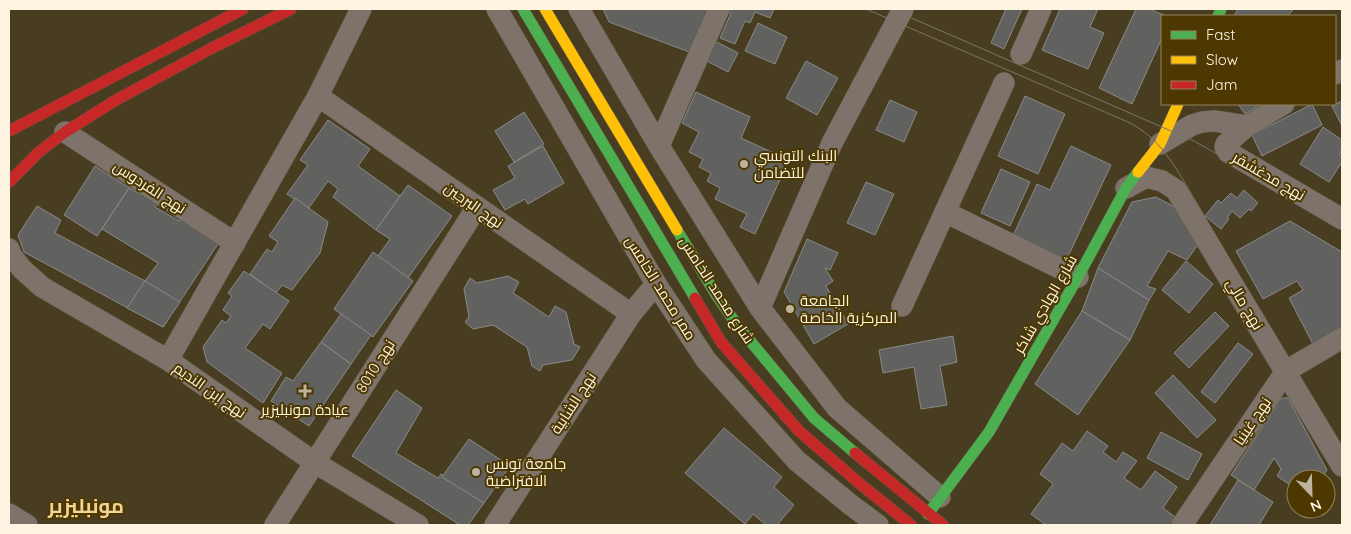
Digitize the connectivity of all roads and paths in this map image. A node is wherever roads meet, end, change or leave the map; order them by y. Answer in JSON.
{"nodes":[{"id":1,"x":243,"y":9,"type":"edge"},
{"id":2,"x":291,"y":9,"type":"edge"},
{"id":3,"x":361,"y":9,"type":"edge"},
{"id":4,"x":497,"y":9,"type":"edge"},
{"id":5,"x":523,"y":9,"type":"edge"},
{"id":6,"x":545,"y":9,"type":"edge"},
{"id":7,"x":579,"y":9,"type":"edge"},
{"id":8,"x":719,"y":9,"type":"edge"},
{"id":9,"x":903,"y":9,"type":"edge"},
{"id":10,"x":1041,"y":9,"type":"edge"},
{"id":11,"x":1021,"y":54,"type":"dead end"},
{"id":12,"x":1004,"y":83,"type":"dead end"},
{"id":13,"x":318,"y":96,"type":"junction"},
{"id":14,"x":1178,"y":105,"type":"edge"},
{"id":15,"x":1282,"y":105,"type":"edge"},
{"id":16,"x":1247,"y":126,"type":"junction"},
{"id":17,"x":9,"y":131,"type":"edge"},
{"id":18,"x":65,"y":132,"type":"junction"},
{"id":19,"x":1160,"y":144,"type":"junction"},
{"id":20,"x":659,"y":146,"type":"junction"},
{"id":21,"x":9,"y":182,"type":"edge"},
{"id":22,"x":1126,"y":188,"type":"junction"},
{"id":23,"x":477,"y":206,"type":"junction"},
{"id":24,"x":945,"y":212,"type":"junction"},
{"id":25,"x":1342,"y":219,"type":"edge"},
{"id":26,"x":235,"y":243,"type":"junction"},
{"id":27,"x":9,"y":249,"type":"edge"},
{"id":28,"x":1078,"y":277,"type":"junction"},
{"id":29,"x":656,"y":284,"type":"junction"},
{"id":30,"x":902,"y":306,"type":"dead end"},
{"id":31,"x":760,"y":308,"type":"junction"},
{"id":32,"x":631,"y":314,"type":"junction"},
{"id":33,"x":1342,"y":338,"type":"edge"},
{"id":34,"x":168,"y":360,"type":"junction"},
{"id":35,"x":1286,"y":371,"type":"junction"},
{"id":36,"x":314,"y":462,"type":"junction"},
{"id":37,"x":1342,"y":466,"type":"edge"},
{"id":38,"x":934,"y":505,"type":"junction"},
{"id":39,"x":9,"y":514,"type":"edge"},
{"id":40,"x":27,"y":525,"type":"edge"},
{"id":41,"x":275,"y":525,"type":"edge"},
{"id":42,"x":418,"y":525,"type":"edge"},
{"id":43,"x":495,"y":525,"type":"edge"},
{"id":44,"x":878,"y":525,"type":"edge"},
{"id":45,"x":911,"y":525,"type":"edge"},
{"id":46,"x":920,"y":525,"type":"edge"},
{"id":47,"x":943,"y":525,"type":"edge"},
{"id":48,"x":1182,"y":525,"type":"edge"}],
"edges":[{"from":1,"to":17,"type":"main road"},
{"from":2,"to":18,"type":"main road"},
{"from":3,"to":13,"type":"street"},
{"from":4,"to":29,"type":"street","name":"ممر محمد الخامس"},
{"from":5,"to":45,"type":"main road","name":"شارع محمد الخامس"},
{"from":6,"to":38,"type":"main road","name":"شارع محمد الخامس"},
{"from":7,"to":20,"type":"street","name":"شارع محمد الخامس"},
{"from":8,"to":20,"type":"street"},
{"from":9,"to":31,"type":"street"},
{"from":10,"to":11,"type":"street"},
{"from":12,"to":24,"type":"street"},
{"from":13,"to":23,"type":"street","name":"نهج البرجين"},
{"from":13,"to":26,"type":"street"},
{"from":14,"to":19,"type":"main road","name":"شارع الهادي شاكر"},
{"from":15,"to":16,"type":"street"},
{"from":16,"to":19,"type":"street"},
{"from":16,"to":25,"type":"street","name":"نهج مدغشقر"},
{"from":18,"to":21,"type":"main road"},
{"from":18,"to":26,"type":"street","name":"نهج الفردوس"},
{"from":19,"to":22,"type":"main road","name":"شارع الهادي شاكر"},
{"from":20,"to":31,"type":"street","name":"شارع محمد الخامس"},
{"from":22,"to":28,"type":"main road","name":"شارع الهادي شاكر"},
{"from":22,"to":35,"type":"street","name":"نهج مالي"},
{"from":23,"to":32,"type":"street","name":"نهج البرجين"},
{"from":23,"to":36,"type":"street","name":"نهج 8010"},
{"from":24,"to":28,"type":"street"},
{"from":24,"to":30,"type":"street"},
{"from":26,"to":34,"type":"street"},
{"from":27,"to":34,"type":"street","name":"نهج إبن النديم"},
{"from":28,"to":38,"type":"main road","name":"شارع الهادي شاكر"},
{"from":29,"to":32,"type":"street","name":"نهج الشابية"},
{"from":29,"to":44,"type":"street","name":"ممر محمد الخامس"},
{"from":31,"to":38,"type":"street","name":"شارع محمد الخامس"},
{"from":32,"to":43,"type":"street","name":"نهج الشابية"},
{"from":33,"to":35,"type":"street","name":"نهج غينيا"},
{"from":34,"to":36,"type":"street","name":"نهج إبن النديم"},
{"from":35,"to":37,"type":"street","name":"نهج مالي"},
{"from":35,"to":48,"type":"street","name":"نهج غينيا"},
{"from":36,"to":41,"type":"street","name":"نهج 8010"},
{"from":36,"to":42,"type":"street","name":"نهج إبن النديم"},
{"from":38,"to":46,"type":"main road","name":"شارع الهادي شاكر"},
{"from":38,"to":47,"type":"main road","name":"شارع محمد الخامس"},
{"from":39,"to":40,"type":"street"}]}
